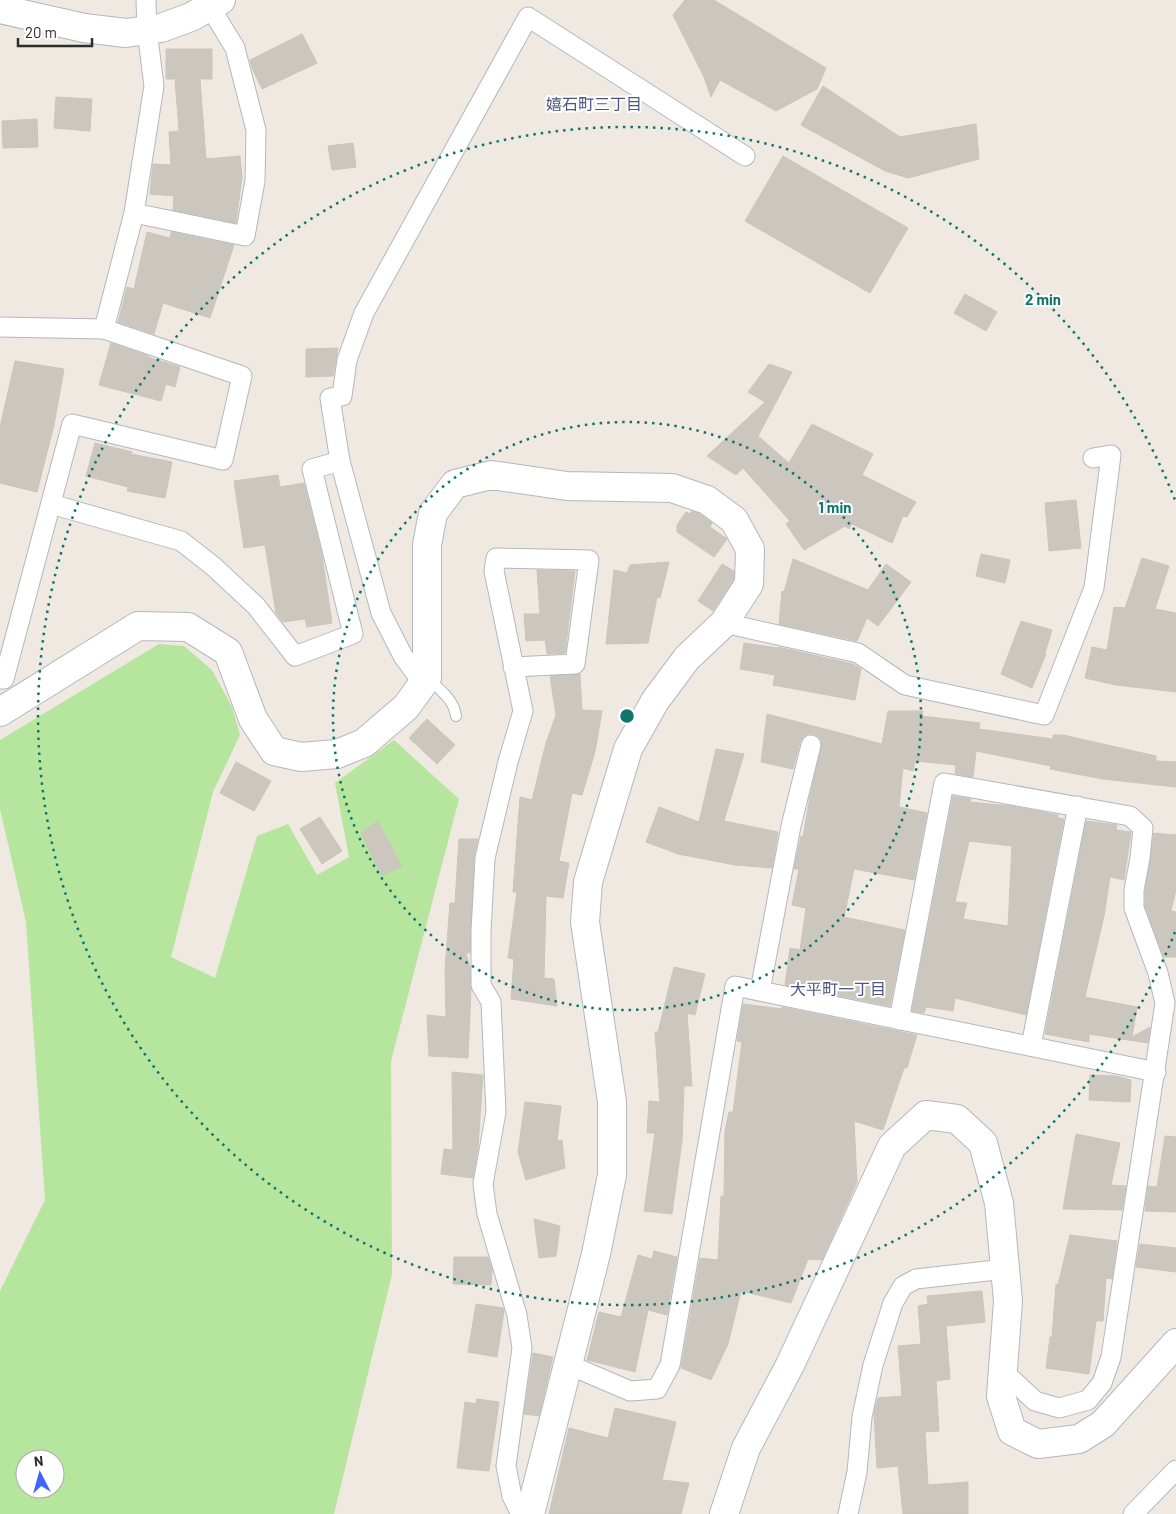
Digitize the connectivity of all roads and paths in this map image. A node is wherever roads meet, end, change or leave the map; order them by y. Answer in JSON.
{"nodes":[{"id":1,"x":146,"y":0,"type":"edge"},
{"id":2,"x":216,"y":4,"type":"edge"},
{"id":3,"x":0,"y":9,"type":"edge"},
{"id":4,"x":147,"y":30,"type":"junction"},
{"id":5,"x":745,"y":156,"type":"dead end"},
{"id":6,"x":134,"y":213,"type":"junction"},
{"id":7,"x":0,"y":326,"type":"edge"},
{"id":8,"x":104,"y":329,"type":"junction"},
{"id":9,"x":1093,"y":458,"type":"dead end"},
{"id":10,"x":340,"y":461,"type":"junction"},
{"id":11,"x":51,"y":504,"type":"junction"},
{"id":12,"x":724,"y":623,"type":"junction"},
{"id":13,"x":513,"y":667,"type":"junction"},
{"id":14,"x":0,"y":679,"type":"edge"},
{"id":15,"x":425,"y":680,"type":"junction"},
{"id":16,"x":0,"y":712,"type":"edge"},
{"id":17,"x":456,"y":716,"type":"dead end"},
{"id":18,"x":811,"y":745,"type":"dead end"},
{"id":19,"x":1078,"y":806,"type":"junction"},
{"id":20,"x":760,"y":991,"type":"junction"},
{"id":21,"x":899,"y":1020,"type":"junction"},
{"id":22,"x":1031,"y":1046,"type":"junction"},
{"id":23,"x":1156,"y":1072,"type":"junction"},
{"id":24,"x":1005,"y":1269,"type":"junction"},
{"id":25,"x":1176,"y":1343,"type":"edge"},
{"id":26,"x":567,"y":1364,"type":"junction"},
{"id":27,"x":1003,"y":1371,"type":"junction"},
{"id":28,"x":1176,"y":1470,"type":"edge"},
{"id":29,"x":522,"y":1514,"type":"edge"},
{"id":30,"x":530,"y":1514,"type":"edge"},
{"id":31,"x":724,"y":1514,"type":"edge"},
{"id":32,"x":848,"y":1514,"type":"edge"},
{"id":33,"x":1133,"y":1514,"type":"edge"}],
"edges":[{"from":1,"to":4,"type":"street"},
{"from":2,"to":4,"type":"street"},
{"from":2,"to":6,"type":"street"},
{"from":3,"to":4,"type":"street"},
{"from":4,"to":6,"type":"street"},
{"from":5,"to":10,"type":"street"},
{"from":6,"to":8,"type":"street"},
{"from":7,"to":8,"type":"street"},
{"from":8,"to":11,"type":"street"},
{"from":9,"to":12,"type":"street"},
{"from":10,"to":11,"type":"street"},
{"from":10,"to":15,"type":"street"},
{"from":11,"to":14,"type":"street"},
{"from":12,"to":15,"type":"street"},
{"from":12,"to":26,"type":"street"},
{"from":13,"to":13,"type":"street"},
{"from":13,"to":29,"type":"street"},
{"from":15,"to":16,"type":"street"},
{"from":15,"to":17,"type":"lane"},
{"from":18,"to":20,"type":"street"},
{"from":19,"to":21,"type":"street"},
{"from":19,"to":22,"type":"street"},
{"from":19,"to":23,"type":"street"},
{"from":20,"to":21,"type":"street"},
{"from":20,"to":26,"type":"street"},
{"from":21,"to":22,"type":"street"},
{"from":22,"to":23,"type":"street"},
{"from":23,"to":27,"type":"street"},
{"from":24,"to":27,"type":"street"},
{"from":24,"to":31,"type":"street"},
{"from":24,"to":32,"type":"street"},
{"from":25,"to":27,"type":"street"},
{"from":26,"to":30,"type":"street"},
{"from":28,"to":33,"type":"street"}]}
